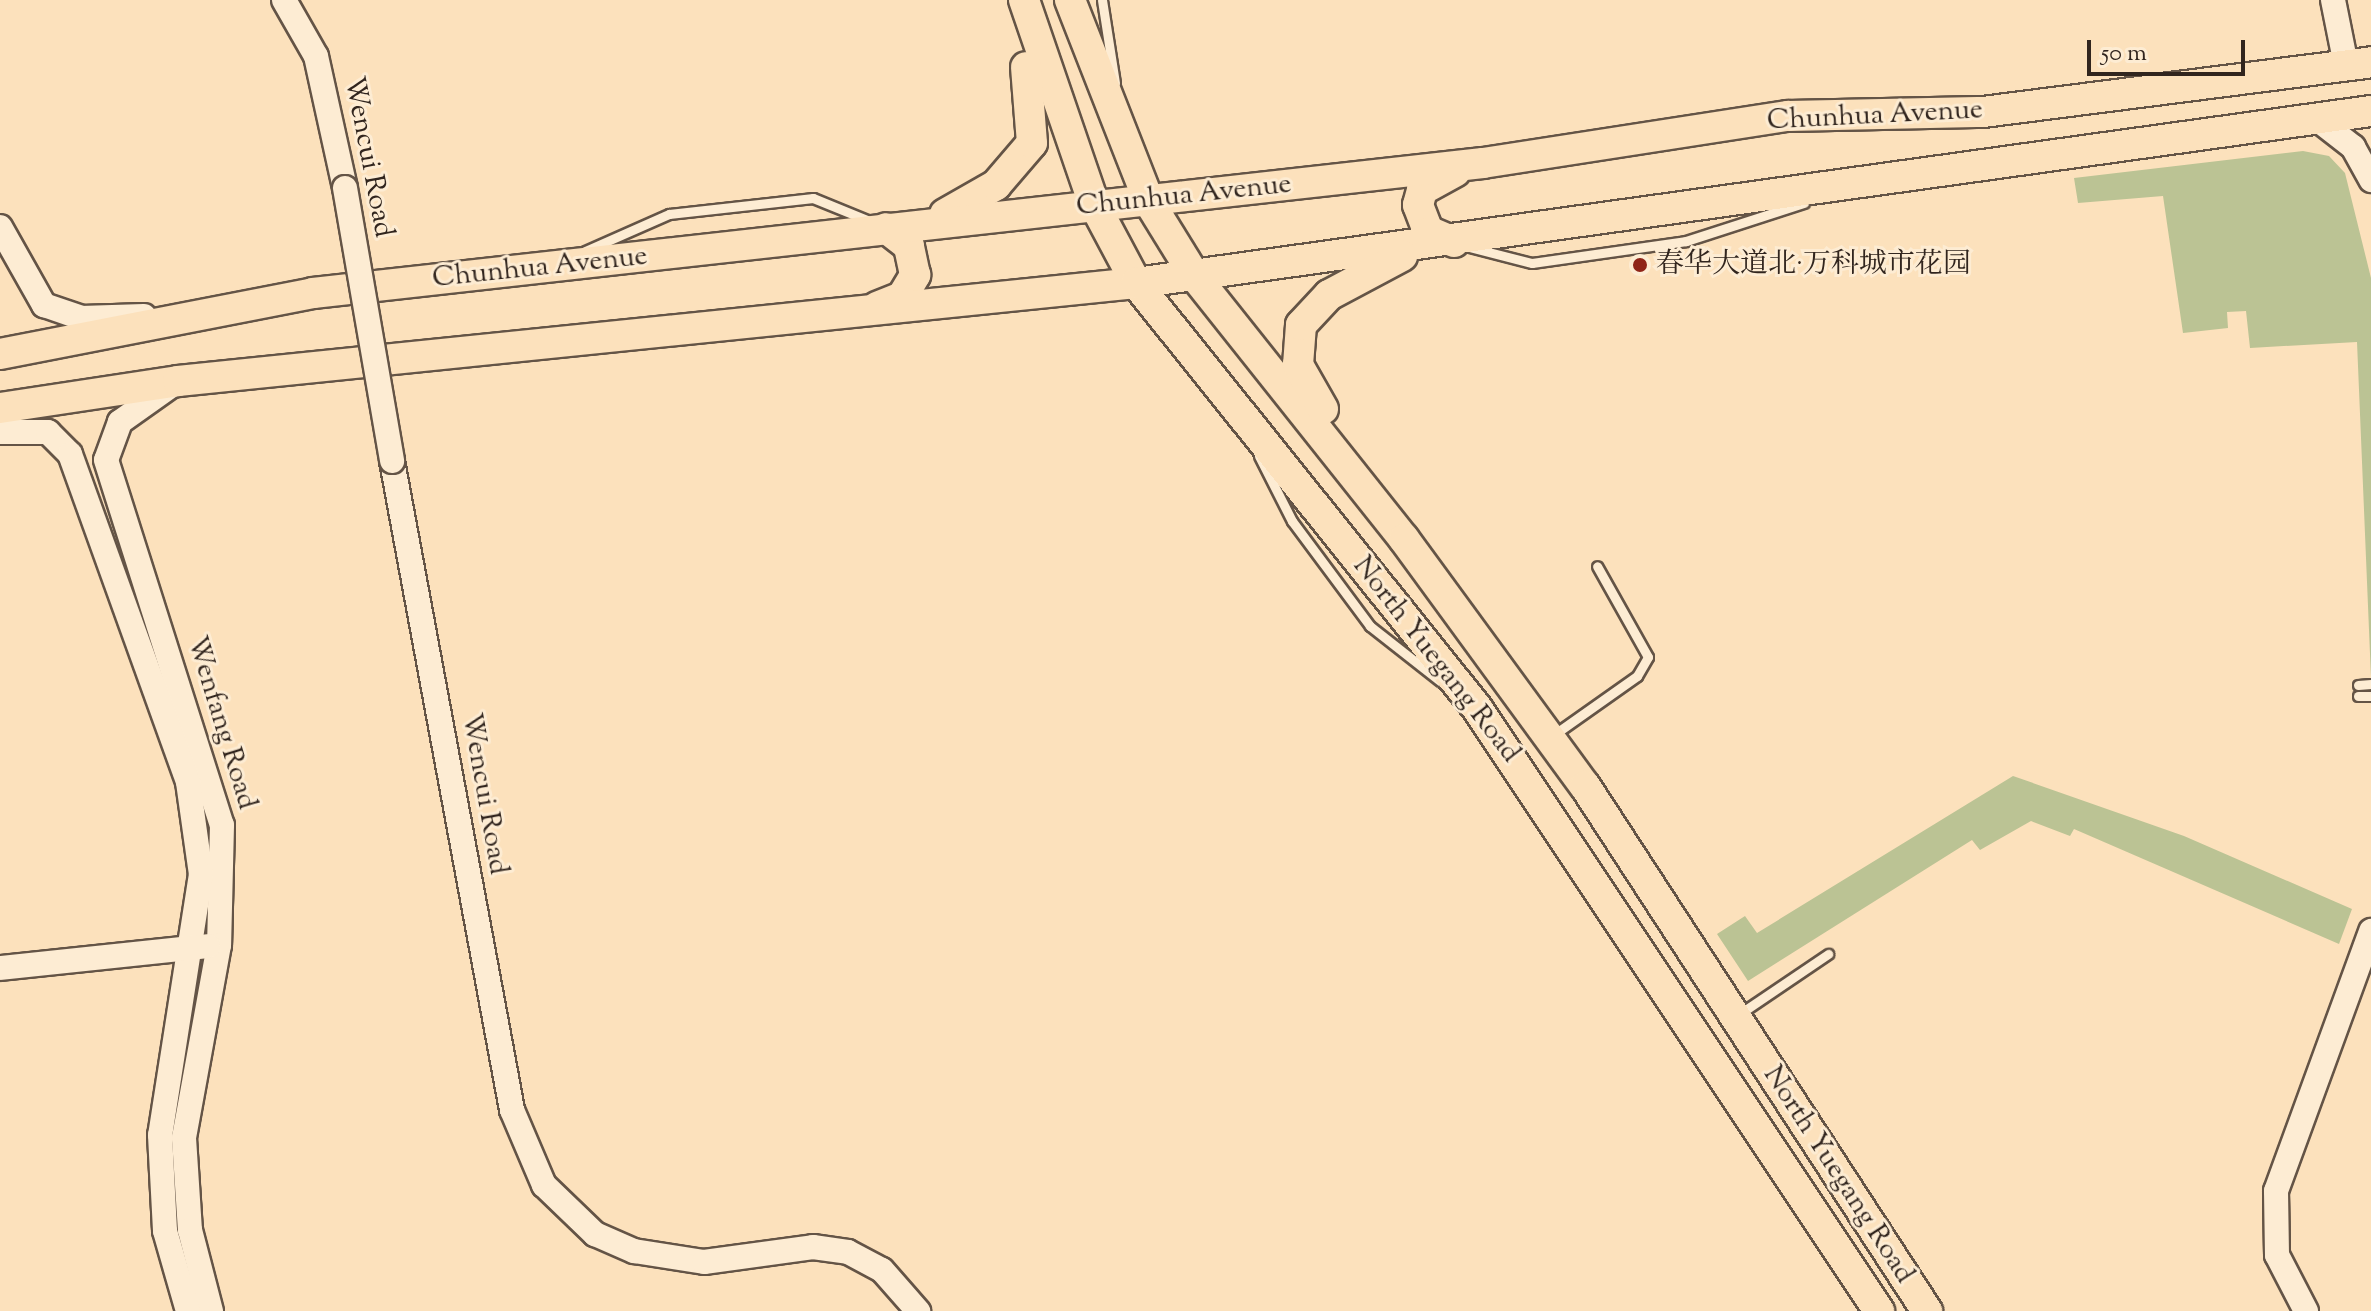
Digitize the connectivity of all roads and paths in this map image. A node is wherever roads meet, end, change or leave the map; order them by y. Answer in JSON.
{"nodes":[{"id":1,"x":284,"y":0,"type":"edge"},
{"id":2,"x":1006,"y":0,"type":"edge"},
{"id":3,"x":1024,"y":0,"type":"edge"},
{"id":4,"x":1070,"y":0,"type":"edge"},
{"id":5,"x":1102,"y":0,"type":"edge"},
{"id":6,"x":2333,"y":0,"type":"edge"},
{"id":7,"x":2358,"y":64,"type":"edge"},
{"id":8,"x":2371,"y":111,"type":"edge"},
{"id":9,"x":2317,"y":119,"type":"junction"},
{"id":10,"x":1121,"y":138,"type":"junction"},
{"id":11,"x":1483,"y":163,"type":"junction"},
{"id":12,"x":2371,"y":180,"type":"edge"},
{"id":13,"x":1149,"y":202,"type":"junction"},
{"id":14,"x":1094,"y":204,"type":"junction"},
{"id":15,"x":926,"y":223,"type":"junction"},
{"id":16,"x":0,"y":227,"type":"edge"},
{"id":17,"x":886,"y":228,"type":"junction"},
{"id":18,"x":1454,"y":242,"type":"junction"},
{"id":19,"x":1422,"y":246,"type":"junction"},
{"id":20,"x":1194,"y":275,"type":"junction"},
{"id":21,"x":1136,"y":283,"type":"junction"},
{"id":22,"x":868,"y":310,"type":"junction"},
{"id":23,"x":211,"y":313,"type":"junction"},
{"id":24,"x":0,"y":354,"type":"edge"},
{"id":25,"x":178,"y":381,"type":"junction"},
{"id":26,"x":0,"y":408,"type":"edge"},
{"id":27,"x":0,"y":432,"type":"edge"},
{"id":28,"x":1404,"y":539,"type":"junction"},
{"id":29,"x":1597,"y":566,"type":"dead end"},
{"id":30,"x":2371,"y":684,"type":"edge"},
{"id":31,"x":2358,"y":685,"type":"dead end"},
{"id":32,"x":2358,"y":696,"type":"dead end"},
{"id":33,"x":2371,"y":696,"type":"edge"},
{"id":34,"x":1549,"y":738,"type":"junction"},
{"id":35,"x":2371,"y":931,"type":"edge"},
{"id":36,"x":207,"y":946,"type":"junction"},
{"id":37,"x":1828,"y":954,"type":"dead end"},
{"id":38,"x":0,"y":968,"type":"edge"},
{"id":39,"x":1735,"y":1017,"type":"junction"},
{"id":40,"x":188,"y":1311,"type":"edge"},
{"id":41,"x":211,"y":1311,"type":"edge"},
{"id":42,"x":918,"y":1311,"type":"edge"},
{"id":43,"x":1879,"y":1311,"type":"edge"},
{"id":44,"x":1927,"y":1311,"type":"edge"},
{"id":45,"x":2306,"y":1311,"type":"edge"}],
"edges":[{"from":1,"to":42,"type":"street","name":"Wencui Road","bridge":true},
{"from":2,"to":15,"type":"main road"},
{"from":3,"to":14,"type":"main road","name":"North Yuegang Road"},
{"from":4,"to":10,"type":"main road","name":"North Yuegang Road"},
{"from":5,"to":10,"type":"lane"},
{"from":6,"to":7,"type":"street"},
{"from":7,"to":11,"type":"main road","name":"Chunhua Avenue"},
{"from":8,"to":9,"type":"main road","name":"Chunhua Avenue"},
{"from":9,"to":12,"type":"street"},
{"from":9,"to":18,"type":"main road","name":"Chunhua Avenue"},
{"from":10,"to":13,"type":"main road","name":"North Yuegang Road"},
{"from":11,"to":13,"type":"main road","name":"Chunhua Avenue"},
{"from":11,"to":18,"type":"main road"},
{"from":13,"to":14,"type":"main road","name":"Chunhua Avenue"},
{"from":13,"to":20,"type":"main road","name":"North Yuegang Road"},
{"from":14,"to":15,"type":"main road","name":"Chunhua Avenue"},
{"from":14,"to":21,"type":"main road","name":"North Yuegang Road"},
{"from":15,"to":17,"type":"main road","name":"Chunhua Avenue"},
{"from":16,"to":23,"type":"street"},
{"from":17,"to":22,"type":"main road"},
{"from":17,"to":23,"type":"main road","name":"Chunhua Avenue"},
{"from":18,"to":19,"type":"main road","name":"Chunhua Avenue"},
{"from":19,"to":20,"type":"main road","name":"Chunhua Avenue"},
{"from":19,"to":28,"type":"main road"},
{"from":20,"to":21,"type":"main road","name":"Chunhua Avenue"},
{"from":20,"to":28,"type":"main road","name":"North Yuegang Road"},
{"from":21,"to":22,"type":"main road","name":"Chunhua Avenue"},
{"from":21,"to":43,"type":"main road","name":"North Yuegang Road"},
{"from":22,"to":25,"type":"main road","name":"Chunhua Avenue"},
{"from":23,"to":24,"type":"main road","name":"Chunhua Avenue"},
{"from":25,"to":26,"type":"main road","name":"Chunhua Avenue"},
{"from":25,"to":36,"type":"street","name":"Wenfang Road"},
{"from":27,"to":36,"type":"street","name":"Wenfang Road"},
{"from":28,"to":34,"type":"main road","name":"North Yuegang Road"},
{"from":29,"to":34,"type":"lane"},
{"from":30,"to":31,"type":"lane"},
{"from":32,"to":33,"type":"lane"},
{"from":34,"to":39,"type":"main road","name":"North Yuegang Road"},
{"from":35,"to":45,"type":"street"},
{"from":36,"to":38,"type":"street"},
{"from":36,"to":40,"type":"street","name":"Wenfang Road"},
{"from":36,"to":41,"type":"street","name":"Wenfang Road"},
{"from":37,"to":39,"type":"lane"},
{"from":39,"to":44,"type":"main road","name":"North Yuegang Road"}]}
